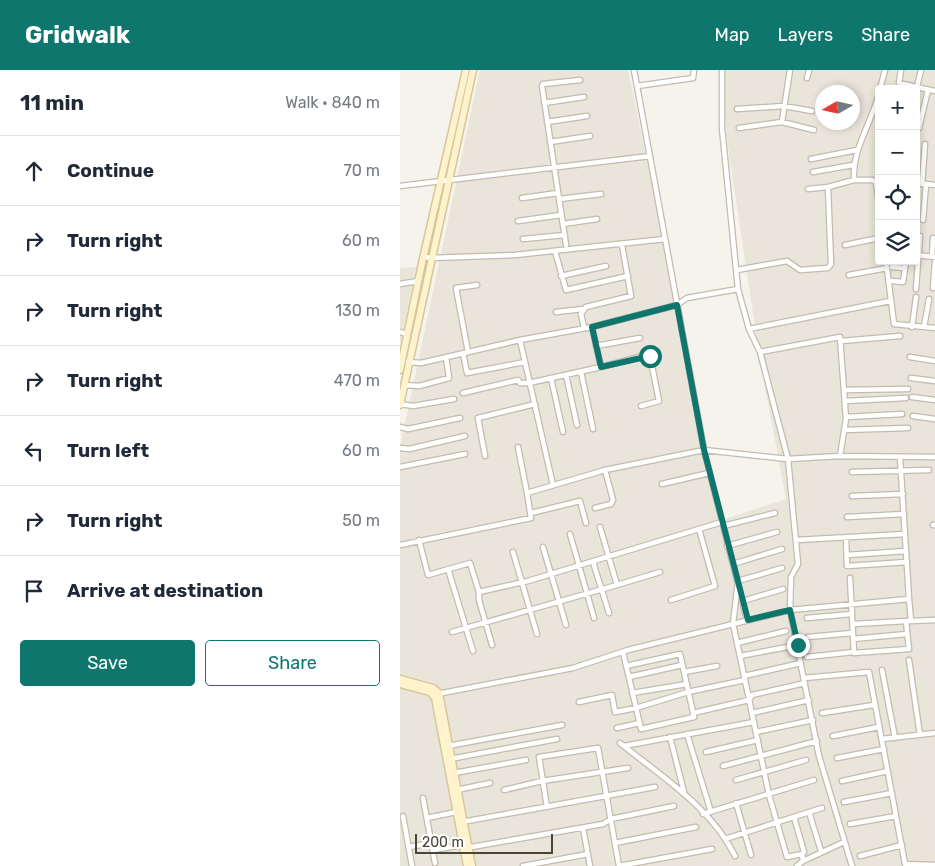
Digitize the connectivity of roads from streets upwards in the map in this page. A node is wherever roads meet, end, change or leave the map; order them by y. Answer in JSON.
{"nodes":[{"id":1,"x":466,"y":70,"type":"edge"},
{"id":2,"x":473,"y":70,"type":"edge"},
{"id":3,"x":634,"y":70,"type":"edge"},
{"id":4,"x":694,"y":70,"type":"edge"},
{"id":5,"x":722,"y":70,"type":"edge"},
{"id":6,"x":790,"y":70,"type":"edge"},
{"id":7,"x":808,"y":70,"type":"edge"},
{"id":8,"x":885,"y":70,"type":"edge"},
{"id":9,"x":901,"y":70,"type":"edge"},
{"id":10,"x":921,"y":70,"type":"edge"},
{"id":11,"x":807,"y":78,"type":"dead end"},
{"id":12,"x":580,"y":80,"type":"dead end"},
{"id":13,"x":881,"y":85,"type":"edge"},
{"id":14,"x":906,"y":85,"type":"edge"},
{"id":15,"x":918,"y":85,"type":"edge"},
{"id":16,"x":637,"y":86,"type":"junction"},
{"id":17,"x":920,"y":89,"type":"edge"},
{"id":18,"x":928,"y":90,"type":"junction"},
{"id":19,"x":935,"y":91,"type":"edge"},
{"id":20,"x":584,"y":97,"type":"dead end"},
{"id":21,"x":544,"y":103,"type":"junction"},
{"id":22,"x":875,"y":104,"type":"edge"},
{"id":23,"x":784,"y":106,"type":"junction"},
{"id":24,"x":737,"y":108,"type":"dead end"},
{"id":25,"x":812,"y":111,"type":"dead end"},
{"id":26,"x":588,"y":116,"type":"dead end"},
{"id":27,"x":547,"y":122,"type":"junction"},
{"id":28,"x":782,"y":122,"type":"junction"},
{"id":29,"x":920,"y":124,"type":"edge"},
{"id":30,"x":739,"y":128,"type":"dead end"},
{"id":31,"x":814,"y":130,"type":"dead end"},
{"id":32,"x":590,"y":136,"type":"dead end"},
{"id":33,"x":550,"y":142,"type":"junction"},
{"id":34,"x":925,"y":144,"type":"dead end"},
{"id":35,"x":857,"y":150,"type":"junction"},
{"id":36,"x":650,"y":156,"type":"junction"},
{"id":37,"x":811,"y":159,"type":"dead end"},
{"id":38,"x":853,"y":165,"type":"junction"},
{"id":39,"x":554,"y":168,"type":"junction"},
{"id":40,"x":813,"y":172,"type":"dead end"},
{"id":41,"x":854,"y":180,"type":"junction"},
{"id":42,"x":444,"y":182,"type":"junction"},
{"id":43,"x":875,"y":182,"type":"edge"},
{"id":44,"x":921,"y":184,"type":"edge"},
{"id":45,"x":935,"y":184,"type":"edge"},
{"id":46,"x":400,"y":186,"type":"edge"},
{"id":47,"x":828,"y":187,"type":"junction"},
{"id":48,"x":808,"y":189,"type":"dead end"},
{"id":49,"x":558,"y":193,"type":"junction"},
{"id":50,"x":601,"y":194,"type":"dead end"},
{"id":51,"x":522,"y":198,"type":"dead end"},
{"id":52,"x":559,"y":199,"type":"junction"},
{"id":53,"x":562,"y":215,"type":"junction"},
{"id":54,"x":597,"y":219,"type":"dead end"},
{"id":55,"x":923,"y":220,"type":"dead end"},
{"id":56,"x":518,"y":221,"type":"dead end"},
{"id":57,"x":563,"y":224,"type":"junction"},
{"id":58,"x":565,"y":235,"type":"junction"},
{"id":59,"x":933,"y":238,"type":"dead end"},
{"id":60,"x":523,"y":239,"type":"dead end"},
{"id":61,"x":665,"y":239,"type":"junction"},
{"id":62,"x":875,"y":239,"type":"edge"},
{"id":63,"x":566,"y":245,"type":"dead end"},
{"id":64,"x":622,"y":245,"type":"junction"},
{"id":65,"x":845,"y":245,"type":"dead end"},
{"id":66,"x":555,"y":252,"type":"junction"},
{"id":67,"x":920,"y":255,"type":"edge"},
{"id":68,"x":427,"y":257,"type":"junction"},
{"id":69,"x":933,"y":257,"type":"edge"},
{"id":70,"x":935,"y":262,"type":"edge"},
{"id":71,"x":888,"y":265,"type":"edge"},
{"id":72,"x":905,"y":265,"type":"edge"},
{"id":73,"x":917,"y":265,"type":"edge"},
{"id":74,"x":606,"y":266,"type":"dead end"},
{"id":75,"x":889,"y":268,"type":"junction"},
{"id":76,"x":905,"y":268,"type":"junction"},
{"id":77,"x":737,"y":270,"type":"junction"},
{"id":78,"x":561,"y":276,"type":"junction"},
{"id":79,"x":628,"y":276,"type":"junction"},
{"id":80,"x":849,"y":276,"type":"dead end"},
{"id":81,"x":418,"y":281,"type":"junction"},
{"id":82,"x":892,"y":281,"type":"dead end"},
{"id":83,"x":400,"y":284,"type":"edge"},
{"id":84,"x":477,"y":285,"type":"dead end"},
{"id":85,"x":933,"y":288,"type":"dead end"},
{"id":86,"x":738,"y":289,"type":"junction"},
{"id":87,"x":916,"y":289,"type":"dead end"},
{"id":88,"x":916,"y":297,"type":"dead end"},
{"id":89,"x":929,"y":299,"type":"dead end"},
{"id":90,"x":890,"y":301,"type":"junction"},
{"id":91,"x":677,"y":305,"type":"junction"},
{"id":92,"x":583,"y":309,"type":"junction"},
{"id":93,"x":556,"y":312,"type":"dead end"},
{"id":94,"x":592,"y":327,"type":"junction"},
{"id":95,"x":912,"y":327,"type":"junction"},
{"id":96,"x":924,"y":327,"type":"junction"},
{"id":97,"x":584,"y":328,"type":"junction"},
{"id":98,"x":935,"y":328,"type":"edge"},
{"id":99,"x":749,"y":330,"type":"junction"},
{"id":100,"x":400,"y":332,"type":"edge"},
{"id":101,"x":407,"y":334,"type":"junction"},
{"id":102,"x":900,"y":336,"type":"dead end"},
{"id":103,"x":640,"y":338,"type":"dead end"},
{"id":104,"x":520,"y":340,"type":"junction"},
{"id":105,"x":841,"y":341,"type":"junction"},
{"id":106,"x":596,"y":346,"type":"junction"},
{"id":107,"x":465,"y":352,"type":"junction"},
{"id":108,"x":760,"y":352,"type":"junction"},
{"id":109,"x":446,"y":357,"type":"junction"},
{"id":110,"x":910,"y":357,"type":"dead end"},
{"id":111,"x":405,"y":361,"type":"junction"},
{"id":112,"x":935,"y":361,"type":"edge"},
{"id":113,"x":524,"y":362,"type":"junction"},
{"id":114,"x":601,"y":367,"type":"junction"},
{"id":115,"x":400,"y":370,"type":"edge"},
{"id":116,"x":581,"y":372,"type":"junction"},
{"id":117,"x":566,"y":375,"type":"junction"},
{"id":118,"x":551,"y":378,"type":"junction"},
{"id":119,"x":911,"y":378,"type":"dead end"},
{"id":120,"x":935,"y":381,"type":"edge"},
{"id":121,"x":529,"y":383,"type":"junction"},
{"id":122,"x":404,"y":385,"type":"junction"},
{"id":123,"x":908,"y":389,"type":"dead end"},
{"id":124,"x":844,"y":390,"type":"junction"},
{"id":125,"x":463,"y":393,"type":"dead end"},
{"id":126,"x":454,"y":399,"type":"dead end"},
{"id":127,"x":935,"y":400,"type":"edge"},
{"id":128,"x":845,"y":401,"type":"junction"},
{"id":129,"x":535,"y":404,"type":"junction"},
{"id":130,"x":400,"y":405,"type":"edge"},
{"id":131,"x":641,"y":406,"type":"dead end"},
{"id":132,"x":902,"y":414,"type":"dead end"},
{"id":133,"x":913,"y":416,"type":"dead end"},
{"id":134,"x":846,"y":417,"type":"junction"},
{"id":135,"x":460,"y":418,"type":"dead end"},
{"id":136,"x":935,"y":419,"type":"edge"},
{"id":137,"x":577,"y":426,"type":"dead end"},
{"id":138,"x":400,"y":427,"type":"edge"},
{"id":139,"x":908,"y":428,"type":"dead end"},
{"id":140,"x":593,"y":429,"type":"dead end"},
{"id":141,"x":844,"y":430,"type":"junction"},
{"id":142,"x":563,"y":432,"type":"dead end"},
{"id":143,"x":465,"y":436,"type":"dead end"},
{"id":144,"x":518,"y":447,"type":"dead end"},
{"id":145,"x":400,"y":448,"type":"edge"},
{"id":146,"x":704,"y":450,"type":"junction"},
{"id":147,"x":465,"y":454,"type":"dead end"},
{"id":148,"x":485,"y":456,"type":"dead end"},
{"id":149,"x":840,"y":456,"type":"junction"},
{"id":150,"x":900,"y":457,"type":"junction"},
{"id":151,"x":935,"y":457,"type":"edge"},
{"id":152,"x":788,"y":460,"type":"junction"},
{"id":153,"x":400,"y":467,"type":"edge"},
{"id":154,"x":605,"y":470,"type":"junction"},
{"id":155,"x":929,"y":470,"type":"dead end"},
{"id":156,"x":902,"y":471,"type":"junction"},
{"id":157,"x":852,"y":472,"type":"dead end"},
{"id":158,"x":709,"y":473,"type":"junction"},
{"id":159,"x":662,"y":484,"type":"dead end"},
{"id":160,"x":553,"y":485,"type":"junction"},
{"id":161,"x":527,"y":493,"type":"junction"},
{"id":162,"x":903,"y":494,"type":"junction"},
{"id":163,"x":852,"y":496,"type":"dead end"},
{"id":164,"x":595,"y":508,"type":"dead end"},
{"id":165,"x":530,"y":513,"type":"junction"},
{"id":166,"x":775,"y":513,"type":"dead end"},
{"id":167,"x":904,"y":514,"type":"junction"},
{"id":168,"x":847,"y":517,"type":"dead end"},
{"id":169,"x":586,"y":523,"type":"dead end"},
{"id":170,"x":723,"y":524,"type":"junction"},
{"id":171,"x":600,"y":526,"type":"dead end"},
{"id":172,"x":699,"y":529,"type":"junction"},
{"id":173,"x":777,"y":532,"type":"dead end"},
{"id":174,"x":570,"y":534,"type":"dead end"},
{"id":175,"x":905,"y":534,"type":"junction"},
{"id":176,"x":846,"y":538,"type":"junction"},
{"id":177,"x":419,"y":540,"type":"junction"},
{"id":178,"x":796,"y":540,"type":"junction"},
{"id":179,"x":400,"y":544,"type":"edge"},
{"id":180,"x":727,"y":546,"type":"junction"},
{"id":181,"x":543,"y":547,"type":"dead end"},
{"id":182,"x":782,"y":549,"type":"dead end"},
{"id":183,"x":906,"y":551,"type":"junction"},
{"id":184,"x":513,"y":552,"type":"dead end"},
{"id":185,"x":847,"y":555,"type":"junction"},
{"id":186,"x":609,"y":557,"type":"junction"},
{"id":187,"x":593,"y":562,"type":"junction"},
{"id":188,"x":907,"y":562,"type":"junction"},
{"id":189,"x":733,"y":564,"type":"junction"},
{"id":190,"x":579,"y":566,"type":"junction"},
{"id":191,"x":782,"y":568,"type":"dead end"},
{"id":192,"x":448,"y":570,"type":"junction"},
{"id":193,"x":660,"y":572,"type":"dead end"},
{"id":194,"x":550,"y":574,"type":"junction"},
{"id":195,"x":850,"y":578,"type":"dead end"},
{"id":196,"x":738,"y":581,"type":"junction"},
{"id":197,"x":522,"y":582,"type":"junction"},
{"id":198,"x":617,"y":585,"type":"junction"},
{"id":199,"x":602,"y":589,"type":"junction"},
{"id":200,"x":783,"y":589,"type":"dead end"},
{"id":201,"x":479,"y":592,"type":"junction"},
{"id":202,"x":587,"y":593,"type":"junction"},
{"id":203,"x":909,"y":599,"type":"junction"},
{"id":204,"x":671,"y":600,"type":"dead end"},
{"id":205,"x":743,"y":601,"type":"junction"},
{"id":206,"x":559,"y":602,"type":"junction"},
{"id":207,"x":851,"y":604,"type":"junction"},
{"id":208,"x":530,"y":610,"type":"junction"},
{"id":209,"x":790,"y":610,"type":"junction"},
{"id":210,"x":609,"y":613,"type":"dead end"},
{"id":211,"x":852,"y":614,"type":"junction"},
{"id":212,"x":594,"y":618,"type":"dead end"},
{"id":213,"x":807,"y":618,"type":"dead end"},
{"id":214,"x":748,"y":620,"type":"junction"},
{"id":215,"x":935,"y":620,"type":"edge"},
{"id":216,"x":908,"y":621,"type":"junction"},
{"id":217,"x":485,"y":623,"type":"junction"},
{"id":218,"x":733,"y":624,"type":"junction"},
{"id":219,"x":854,"y":624,"type":"junction"},
{"id":220,"x":566,"y":625,"type":"dead end"},
{"id":221,"x":466,"y":628,"type":"junction"},
{"id":222,"x":786,"y":631,"type":"dead end"},
{"id":223,"x":452,"y":632,"type":"dead end"},
{"id":224,"x":852,"y":632,"type":"junction"},
{"id":225,"x":537,"y":634,"type":"dead end"},
{"id":226,"x":907,"y":634,"type":"junction"},
{"id":227,"x":808,"y":637,"type":"dead end"},
{"id":228,"x":853,"y":639,"type":"junction"},
{"id":229,"x":737,"y":643,"type":"junction"},
{"id":230,"x":798,"y":645,"type":"junction"},
{"id":231,"x":492,"y":646,"type":"dead end"},
{"id":232,"x":473,"y":651,"type":"dead end"},
{"id":233,"x":623,"y":652,"type":"junction"},
{"id":234,"x":854,"y":652,"type":"junction"},
{"id":235,"x":740,"y":656,"type":"junction"},
{"id":236,"x":807,"y":657,"type":"dead end"},
{"id":237,"x":909,"y":660,"type":"dead end"},
{"id":238,"x":801,"y":663,"type":"junction"},
{"id":239,"x":682,"y":665,"type":"junction"},
{"id":240,"x":626,"y":666,"type":"junction"},
{"id":241,"x":717,"y":666,"type":"dead end"},
{"id":242,"x":882,"y":670,"type":"dead end"},
{"id":243,"x":684,"y":672,"type":"junction"},
{"id":244,"x":629,"y":677,"type":"junction"},
{"id":245,"x":744,"y":678,"type":"junction"},
{"id":246,"x":400,"y":679,"type":"edge"},
{"id":247,"x":805,"y":680,"type":"junction"},
{"id":248,"x":400,"y":684,"type":"edge"},
{"id":249,"x":687,"y":684,"type":"junction"},
{"id":250,"x":688,"y":692,"type":"junction"},
{"id":251,"x":632,"y":693,"type":"junction"},
{"id":252,"x":436,"y":694,"type":"junction"},
{"id":253,"x":749,"y":700,"type":"junction"},
{"id":254,"x":808,"y":700,"type":"junction"},
{"id":255,"x":579,"y":702,"type":"dead end"},
{"id":256,"x":874,"y":705,"type":"junction"},
{"id":257,"x":636,"y":708,"type":"junction"},
{"id":258,"x":693,"y":713,"type":"junction"},
{"id":259,"x":752,"y":713,"type":"junction"},
{"id":260,"x":822,"y":713,"type":"dead end"},
{"id":261,"x":813,"y":720,"type":"junction"},
{"id":262,"x":754,"y":722,"type":"junction"},
{"id":263,"x":640,"y":723,"type":"junction"},
{"id":264,"x":562,"y":725,"type":"dead end"},
{"id":265,"x":879,"y":727,"type":"junction"},
{"id":266,"x":617,"y":728,"type":"dead end"},
{"id":267,"x":756,"y":732,"type":"junction"},
{"id":268,"x":935,"y":733,"type":"edge"},
{"id":269,"x":686,"y":734,"type":"junction"},
{"id":270,"x":920,"y":735,"type":"junction"},
{"id":271,"x":833,"y":736,"type":"dead end"},
{"id":272,"x":670,"y":737,"type":"junction"},
{"id":273,"x":895,"y":738,"type":"junction"},
{"id":274,"x":557,"y":739,"type":"dead end"},
{"id":275,"x":882,"y":739,"type":"junction"},
{"id":276,"x":758,"y":740,"type":"junction"},
{"id":277,"x":817,"y":741,"type":"junction"},
{"id":278,"x":446,"y":746,"type":"junction"},
{"id":279,"x":884,"y":749,"type":"junction"},
{"id":280,"x":706,"y":752,"type":"dead end"},
{"id":281,"x":760,"y":756,"type":"junction"},
{"id":282,"x":837,"y":758,"type":"dead end"},
{"id":283,"x":449,"y":759,"type":"junction"},
{"id":284,"x":526,"y":760,"type":"dead end"},
{"id":285,"x":806,"y":760,"type":"dead end"},
{"id":286,"x":723,"y":766,"type":"dead end"},
{"id":287,"x":628,"y":768,"type":"dead end"},
{"id":288,"x":764,"y":770,"type":"junction"},
{"id":289,"x":888,"y":771,"type":"junction"},
{"id":290,"x":454,"y":773,"type":"junction"},
{"id":291,"x":603,"y":773,"type":"junction"},
{"id":292,"x":736,"y":780,"type":"dead end"},
{"id":293,"x":814,"y":780,"type":"dead end"},
{"id":294,"x":842,"y":781,"type":"dead end"},
{"id":295,"x":542,"y":782,"type":"junction"},
{"id":296,"x":490,"y":783,"type":"dead end"},
{"id":297,"x":655,"y":787,"type":"dead end"},
{"id":298,"x":457,"y":790,"type":"junction"},
{"id":299,"x":504,"y":790,"type":"dead end"},
{"id":300,"x":892,"y":793,"type":"junction"},
{"id":301,"x":684,"y":794,"type":"junction"},
{"id":302,"x":768,"y":795,"type":"junction"},
{"id":303,"x":607,"y":796,"type":"junction"},
{"id":304,"x":423,"y":798,"type":"dead end"},
{"id":305,"x":844,"y":802,"type":"dead end"},
{"id":306,"x":736,"y":803,"type":"junction"},
{"id":307,"x":674,"y":806,"type":"dead end"},
{"id":308,"x":547,"y":807,"type":"junction"},
{"id":309,"x":822,"y":808,"type":"dead end"},
{"id":310,"x":456,"y":812,"type":"junction"},
{"id":311,"x":711,"y":812,"type":"junction"},
{"id":312,"x":809,"y":812,"type":"junction"},
{"id":313,"x":703,"y":814,"type":"junction"},
{"id":314,"x":403,"y":816,"type":"dead end"},
{"id":315,"x":896,"y":816,"type":"junction"},
{"id":316,"x":794,"y":817,"type":"junction"},
{"id":317,"x":427,"y":818,"type":"junction"},
{"id":318,"x":611,"y":819,"type":"junction"},
{"id":319,"x":461,"y":822,"type":"junction"},
{"id":320,"x":777,"y":824,"type":"junction"},
{"id":321,"x":850,"y":824,"type":"dead end"},
{"id":322,"x":696,"y":826,"type":"dead end"},
{"id":323,"x":583,"y":828,"type":"junction"},
{"id":324,"x":745,"y":832,"type":"junction"},
{"id":325,"x":725,"y":839,"type":"junction"},
{"id":326,"x":431,"y":842,"type":"junction"},
{"id":327,"x":615,"y":843,"type":"junction"},
{"id":328,"x":842,"y":843,"type":"dead end"},
{"id":329,"x":409,"y":846,"type":"junction"},
{"id":330,"x":902,"y":846,"type":"junction"},
{"id":331,"x":465,"y":847,"type":"junction"},
{"id":332,"x":712,"y":849,"type":"dead end"},
{"id":333,"x":433,"y":850,"type":"junction"},
{"id":334,"x":821,"y":851,"type":"junction"},
{"id":335,"x":588,"y":854,"type":"junction"},
{"id":336,"x":802,"y":854,"type":"junction"},
{"id":337,"x":751,"y":855,"type":"dead end"},
{"id":338,"x":735,"y":856,"type":"dead end"},
{"id":339,"x":860,"y":856,"type":"dead end"},
{"id":340,"x":803,"y":861,"type":"junction"},
{"id":341,"x":435,"y":863,"type":"dead end"},
{"id":342,"x":935,"y":865,"type":"edge"},
{"id":343,"x":412,"y":866,"type":"edge"},
{"id":344,"x":467,"y":866,"type":"edge"},
{"id":345,"x":472,"y":866,"type":"edge"},
{"id":346,"x":526,"y":866,"type":"edge"},
{"id":347,"x":590,"y":866,"type":"edge"},
{"id":348,"x":619,"y":866,"type":"edge"},
{"id":349,"x":796,"y":866,"type":"edge"},
{"id":350,"x":852,"y":866,"type":"edge"}],
"edges":[{"from":1,"to":42,"type":"street"},
{"from":2,"to":42,"type":"street"},
{"from":3,"to":16,"type":"street"},
{"from":4,"to":16,"type":"street"},
{"from":5,"to":77,"type":"street"},
{"from":6,"to":23,"type":"street"},
{"from":7,"to":11,"type":"street"},
{"from":8,"to":13,"type":"street"},
{"from":9,"to":14,"type":"street"},
{"from":10,"to":15,"type":"street"},
{"from":12,"to":21,"type":"street"},
{"from":16,"to":36,"type":"street"},
{"from":17,"to":18,"type":"street"},
{"from":18,"to":19,"type":"street"},
{"from":18,"to":29,"type":"street"},
{"from":20,"to":21,"type":"street"},
{"from":21,"to":27,"type":"street"},
{"from":22,"to":35,"type":"street"},
{"from":23,"to":24,"type":"street"},
{"from":23,"to":25,"type":"street"},
{"from":23,"to":28,"type":"street"},
{"from":26,"to":27,"type":"street"},
{"from":27,"to":33,"type":"street"},
{"from":28,"to":30,"type":"street"},
{"from":28,"to":31,"type":"street"},
{"from":32,"to":33,"type":"street"},
{"from":33,"to":39,"type":"street"},
{"from":34,"to":44,"type":"street"},
{"from":35,"to":37,"type":"street"},
{"from":35,"to":38,"type":"street"},
{"from":36,"to":39,"type":"street"},
{"from":36,"to":61,"type":"street"},
{"from":38,"to":40,"type":"street"},
{"from":38,"to":41,"type":"street"},
{"from":39,"to":42,"type":"street"},
{"from":39,"to":49,"type":"street"},
{"from":41,"to":43,"type":"street"},
{"from":41,"to":47,"type":"street"},
{"from":42,"to":46,"type":"street"},
{"from":42,"to":68,"type":"street"},
{"from":44,"to":45,"type":"street"},
{"from":44,"to":55,"type":"street"},
{"from":47,"to":48,"type":"street"},
{"from":47,"to":77,"type":"street"},
{"from":49,"to":51,"type":"street"},
{"from":49,"to":52,"type":"street"},
{"from":50,"to":52,"type":"street"},
{"from":52,"to":53,"type":"street"},
{"from":53,"to":56,"type":"street"},
{"from":53,"to":57,"type":"street"},
{"from":54,"to":57,"type":"street"},
{"from":57,"to":58,"type":"street"},
{"from":58,"to":60,"type":"street"},
{"from":58,"to":63,"type":"street"},
{"from":59,"to":69,"type":"street"},
{"from":61,"to":64,"type":"street"},
{"from":61,"to":91,"type":"street"},
{"from":62,"to":65,"type":"street"},
{"from":64,"to":66,"type":"street"},
{"from":64,"to":79,"type":"street"},
{"from":66,"to":68,"type":"street"},
{"from":66,"to":78,"type":"street"},
{"from":67,"to":69,"type":"street"},
{"from":68,"to":81,"type":"street"},
{"from":68,"to":111,"type":"street"},
{"from":70,"to":85,"type":"street"},
{"from":71,"to":75,"type":"street"},
{"from":72,"to":76,"type":"street"},
{"from":73,"to":87,"type":"street"},
{"from":74,"to":78,"type":"street"},
{"from":75,"to":76,"type":"street"},
{"from":75,"to":80,"type":"street"},
{"from":75,"to":90,"type":"street"},
{"from":76,"to":82,"type":"street"},
{"from":77,"to":86,"type":"street"},
{"from":78,"to":79,"type":"street"},
{"from":79,"to":92,"type":"street"},
{"from":81,"to":83,"type":"street"},
{"from":81,"to":101,"type":"street"},
{"from":84,"to":107,"type":"street"},
{"from":86,"to":91,"type":"street"},
{"from":86,"to":99,"type":"street"},
{"from":88,"to":95,"type":"street"},
{"from":89,"to":96,"type":"street"},
{"from":90,"to":95,"type":"street"},
{"from":90,"to":99,"type":"street"},
{"from":91,"to":94,"type":"street"},
{"from":91,"to":146,"type":"street"},
{"from":92,"to":93,"type":"street"},
{"from":92,"to":97,"type":"street"},
{"from":94,"to":97,"type":"street"},
{"from":94,"to":106,"type":"street"},
{"from":95,"to":96,"type":"street"},
{"from":96,"to":98,"type":"street"},
{"from":97,"to":104,"type":"street"},
{"from":99,"to":108,"type":"street"},
{"from":100,"to":101,"type":"street"},
{"from":101,"to":111,"type":"street"},
{"from":102,"to":105,"type":"street"},
{"from":103,"to":106,"type":"street"},
{"from":104,"to":107,"type":"street"},
{"from":104,"to":113,"type":"street"},
{"from":105,"to":108,"type":"street"},
{"from":105,"to":124,"type":"street"},
{"from":106,"to":114,"type":"street"},
{"from":107,"to":109,"type":"street"},
{"from":107,"to":113,"type":"street"},
{"from":108,"to":152,"type":"street"},
{"from":109,"to":111,"type":"street"},
{"from":109,"to":122,"type":"street"},
{"from":110,"to":112,"type":"street"},
{"from":111,"to":115,"type":"street"},
{"from":111,"to":122,"type":"street"},
{"from":113,"to":121,"type":"street"},
{"from":114,"to":116,"type":"street"},
{"from":114,"to":131,"type":"street"},
{"from":116,"to":117,"type":"street"},
{"from":116,"to":140,"type":"street"},
{"from":117,"to":118,"type":"street"},
{"from":117,"to":137,"type":"street"},
{"from":118,"to":121,"type":"street"},
{"from":118,"to":142,"type":"street"},
{"from":119,"to":120,"type":"street"},
{"from":121,"to":125,"type":"street"},
{"from":121,"to":129,"type":"street"},
{"from":122,"to":130,"type":"street"},
{"from":123,"to":124,"type":"street"},
{"from":124,"to":128,"type":"street"},
{"from":126,"to":130,"type":"street"},
{"from":127,"to":128,"type":"street"},
{"from":128,"to":134,"type":"street"},
{"from":129,"to":148,"type":"street"},
{"from":129,"to":160,"type":"street"},
{"from":132,"to":134,"type":"street"},
{"from":133,"to":136,"type":"street"},
{"from":134,"to":141,"type":"street"},
{"from":135,"to":138,"type":"street"},
{"from":139,"to":141,"type":"street"},
{"from":141,"to":149,"type":"street"},
{"from":143,"to":145,"type":"street"},
{"from":144,"to":161,"type":"street"},
{"from":146,"to":152,"type":"street"},
{"from":146,"to":154,"type":"street"},
{"from":146,"to":158,"type":"street"},
{"from":147,"to":153,"type":"street"},
{"from":149,"to":150,"type":"street"},
{"from":149,"to":152,"type":"street"},
{"from":150,"to":151,"type":"street"},
{"from":150,"to":156,"type":"street"},
{"from":152,"to":178,"type":"street"},
{"from":154,"to":160,"type":"street"},
{"from":154,"to":164,"type":"street"},
{"from":155,"to":156,"type":"street"},
{"from":156,"to":157,"type":"street"},
{"from":156,"to":162,"type":"street"},
{"from":158,"to":159,"type":"street"},
{"from":158,"to":170,"type":"street"},
{"from":160,"to":161,"type":"street"},
{"from":161,"to":165,"type":"street"},
{"from":162,"to":163,"type":"street"},
{"from":162,"to":167,"type":"street"},
{"from":165,"to":169,"type":"street"},
{"from":165,"to":177,"type":"street"},
{"from":166,"to":170,"type":"street"},
{"from":167,"to":168,"type":"street"},
{"from":167,"to":175,"type":"street"},
{"from":170,"to":172,"type":"street"},
{"from":170,"to":180,"type":"street"},
{"from":171,"to":186,"type":"street"},
{"from":172,"to":186,"type":"street"},
{"from":172,"to":204,"type":"street"},
{"from":173,"to":180,"type":"street"},
{"from":174,"to":190,"type":"street"},
{"from":175,"to":176,"type":"street"},
{"from":175,"to":183,"type":"street"},
{"from":176,"to":178,"type":"street"},
{"from":176,"to":185,"type":"street"},
{"from":177,"to":179,"type":"street"},
{"from":177,"to":192,"type":"street"},
{"from":178,"to":209,"type":"street"},
{"from":180,"to":189,"type":"street"},
{"from":181,"to":194,"type":"street"},
{"from":182,"to":189,"type":"street"},
{"from":183,"to":185,"type":"street"},
{"from":183,"to":188,"type":"street"},
{"from":184,"to":197,"type":"street"},
{"from":185,"to":188,"type":"street"},
{"from":186,"to":187,"type":"street"},
{"from":186,"to":198,"type":"street"},
{"from":187,"to":190,"type":"street"},
{"from":187,"to":199,"type":"street"},
{"from":188,"to":203,"type":"street"},
{"from":189,"to":196,"type":"street"},
{"from":190,"to":194,"type":"street"},
{"from":190,"to":202,"type":"street"},
{"from":191,"to":196,"type":"street"},
{"from":192,"to":201,"type":"street"},
{"from":192,"to":221,"type":"street"},
{"from":193,"to":198,"type":"street"},
{"from":194,"to":197,"type":"street"},
{"from":194,"to":206,"type":"street"},
{"from":195,"to":207,"type":"street"},
{"from":196,"to":205,"type":"street"},
{"from":196,"to":218,"type":"street"},
{"from":197,"to":201,"type":"street"},
{"from":197,"to":208,"type":"street"},
{"from":198,"to":199,"type":"street"},
{"from":199,"to":202,"type":"street"},
{"from":199,"to":210,"type":"street"},
{"from":200,"to":205,"type":"street"},
{"from":201,"to":217,"type":"street"},
{"from":202,"to":206,"type":"street"},
{"from":202,"to":212,"type":"street"},
{"from":203,"to":207,"type":"street"},
{"from":203,"to":216,"type":"street"},
{"from":205,"to":214,"type":"street"},
{"from":206,"to":208,"type":"street"},
{"from":206,"to":220,"type":"street"},
{"from":207,"to":209,"type":"street"},
{"from":207,"to":211,"type":"street"},
{"from":208,"to":217,"type":"street"},
{"from":208,"to":225,"type":"street"},
{"from":209,"to":214,"type":"street"},
{"from":209,"to":230,"type":"street"},
{"from":211,"to":213,"type":"street"},
{"from":211,"to":219,"type":"street"},
{"from":214,"to":218,"type":"street"},
{"from":215,"to":216,"type":"street"},
{"from":216,"to":219,"type":"street"},
{"from":216,"to":226,"type":"street"},
{"from":217,"to":221,"type":"street"},
{"from":217,"to":231,"type":"street"},
{"from":218,"to":229,"type":"street"},
{"from":218,"to":233,"type":"street"},
{"from":219,"to":224,"type":"street"},
{"from":221,"to":223,"type":"street"},
{"from":221,"to":232,"type":"street"},
{"from":222,"to":229,"type":"street"},
{"from":224,"to":227,"type":"street"},
{"from":224,"to":228,"type":"street"},
{"from":226,"to":228,"type":"street"},
{"from":226,"to":234,"type":"street"},
{"from":228,"to":234,"type":"street"},
{"from":229,"to":235,"type":"street"},
{"from":230,"to":235,"type":"street"},
{"from":230,"to":238,"type":"street"},
{"from":233,"to":240,"type":"street"},
{"from":233,"to":252,"type":"street"},
{"from":234,"to":236,"type":"street"},
{"from":235,"to":245,"type":"street"},
{"from":237,"to":270,"type":"street"},
{"from":238,"to":245,"type":"street"},
{"from":238,"to":247,"type":"street"},
{"from":239,"to":240,"type":"street"},
{"from":239,"to":243,"type":"street"},
{"from":239,"to":244,"type":"street"},
{"from":240,"to":244,"type":"street"},
{"from":241,"to":243,"type":"street"},
{"from":242,"to":273,"type":"street"},
{"from":243,"to":249,"type":"street"},
{"from":244,"to":251,"type":"street"},
{"from":245,"to":250,"type":"street"},
{"from":245,"to":253,"type":"street"},
{"from":246,"to":252,"type":"street"},
{"from":247,"to":253,"type":"street"},
{"from":247,"to":254,"type":"street"},
{"from":247,"to":256,"type":"street"},
{"from":248,"to":252,"type":"street"},
{"from":249,"to":250,"type":"street"},
{"from":249,"to":251,"type":"street"},
{"from":250,"to":257,"type":"street"},
{"from":250,"to":258,"type":"street"},
{"from":251,"to":257,"type":"street"},
{"from":252,"to":278,"type":"street"},
{"from":253,"to":258,"type":"street"},
{"from":253,"to":259,"type":"street"},
{"from":254,"to":259,"type":"street"},
{"from":254,"to":261,"type":"street"},
{"from":255,"to":257,"type":"street"},
{"from":256,"to":260,"type":"street"},
{"from":256,"to":265,"type":"street"},
{"from":257,"to":263,"type":"street"},
{"from":258,"to":263,"type":"street"},
{"from":259,"to":262,"type":"street"},
{"from":261,"to":267,"type":"street"},
{"from":261,"to":277,"type":"street"},
{"from":262,"to":267,"type":"street"},
{"from":262,"to":269,"type":"street"},
{"from":263,"to":266,"type":"street"},
{"from":264,"to":278,"type":"street"},
{"from":265,"to":271,"type":"street"},
{"from":265,"to":275,"type":"street"},
{"from":267,"to":276,"type":"street"},
{"from":268,"to":270,"type":"street"},
{"from":269,"to":272,"type":"street"},
{"from":269,"to":311,"type":"street"},
{"from":270,"to":273,"type":"street"},
{"from":272,"to":301,"type":"street"},
{"from":272,"to":301,"type":"street"},
{"from":273,"to":275,"type":"street"},
{"from":274,"to":283,"type":"street"},
{"from":275,"to":279,"type":"street"},
{"from":276,"to":280,"type":"street"},
{"from":276,"to":281,"type":"street"},
{"from":277,"to":281,"type":"street"},
{"from":277,"to":350,"type":"street"},
{"from":278,"to":283,"type":"street"},
{"from":279,"to":282,"type":"street"},
{"from":279,"to":289,"type":"street"},
{"from":281,"to":286,"type":"street"},
{"from":281,"to":288,"type":"street"},
{"from":283,"to":290,"type":"street"},
{"from":283,"to":310,"type":"street"},
{"from":284,"to":290,"type":"street"},
{"from":285,"to":288,"type":"street"},
{"from":287,"to":291,"type":"street"},
{"from":288,"to":292,"type":"street"},
{"from":288,"to":302,"type":"street"},
{"from":289,"to":294,"type":"street"},
{"from":289,"to":300,"type":"street"},
{"from":290,"to":298,"type":"street"},
{"from":291,"to":295,"type":"street"},
{"from":291,"to":295,"type":"street"},
{"from":291,"to":303,"type":"street"},
{"from":293,"to":302,"type":"street"},
{"from":295,"to":299,"type":"street"},
{"from":295,"to":308,"type":"street"},
{"from":296,"to":298,"type":"street"},
{"from":297,"to":303,"type":"street"},
{"from":298,"to":319,"type":"street"},
{"from":300,"to":305,"type":"street"},
{"from":300,"to":315,"type":"street"},
{"from":301,"to":313,"type":"street"},
{"from":302,"to":306,"type":"street"},
{"from":302,"to":320,"type":"street"},
{"from":303,"to":308,"type":"street"},
{"from":303,"to":318,"type":"street"},
{"from":304,"to":317,"type":"street"},
{"from":306,"to":311,"type":"street"},
{"from":306,"to":324,"type":"street"},
{"from":307,"to":318,"type":"street"},
{"from":308,"to":319,"type":"street"},
{"from":309,"to":312,"type":"street"},
{"from":310,"to":317,"type":"street"},
{"from":310,"to":319,"type":"street"},
{"from":311,"to":313,"type":"street"},
{"from":312,"to":316,"type":"street"},
{"from":312,"to":334,"type":"street"},
{"from":313,"to":325,"type":"street"},
{"from":314,"to":329,"type":"street"},
{"from":315,"to":321,"type":"street"},
{"from":315,"to":330,"type":"street"},
{"from":316,"to":320,"type":"street"},
{"from":316,"to":336,"type":"street"},
{"from":317,"to":326,"type":"street"},
{"from":318,"to":323,"type":"street"},
{"from":318,"to":327,"type":"street"},
{"from":319,"to":331,"type":"street"},
{"from":320,"to":324,"type":"street"},
{"from":320,"to":336,"type":"street"},
{"from":322,"to":327,"type":"street"},
{"from":323,"to":331,"type":"street"},
{"from":323,"to":335,"type":"street"},
{"from":324,"to":325,"type":"street"},
{"from":324,"to":337,"type":"street"},
{"from":325,"to":338,"type":"street"},
{"from":326,"to":329,"type":"street"},
{"from":326,"to":333,"type":"street"},
{"from":327,"to":348,"type":"street"},
{"from":328,"to":334,"type":"street"},
{"from":329,"to":343,"type":"street"},
{"from":330,"to":339,"type":"street"},
{"from":330,"to":342,"type":"street"},
{"from":331,"to":333,"type":"street"},
{"from":331,"to":344,"type":"street"},
{"from":331,"to":345,"type":"street"},
{"from":332,"to":348,"type":"street"},
{"from":333,"to":341,"type":"street"},
{"from":334,"to":340,"type":"street"},
{"from":335,"to":346,"type":"street"},
{"from":335,"to":347,"type":"street"},
{"from":336,"to":340,"type":"street"},
{"from":340,"to":349,"type":"street"}]}
